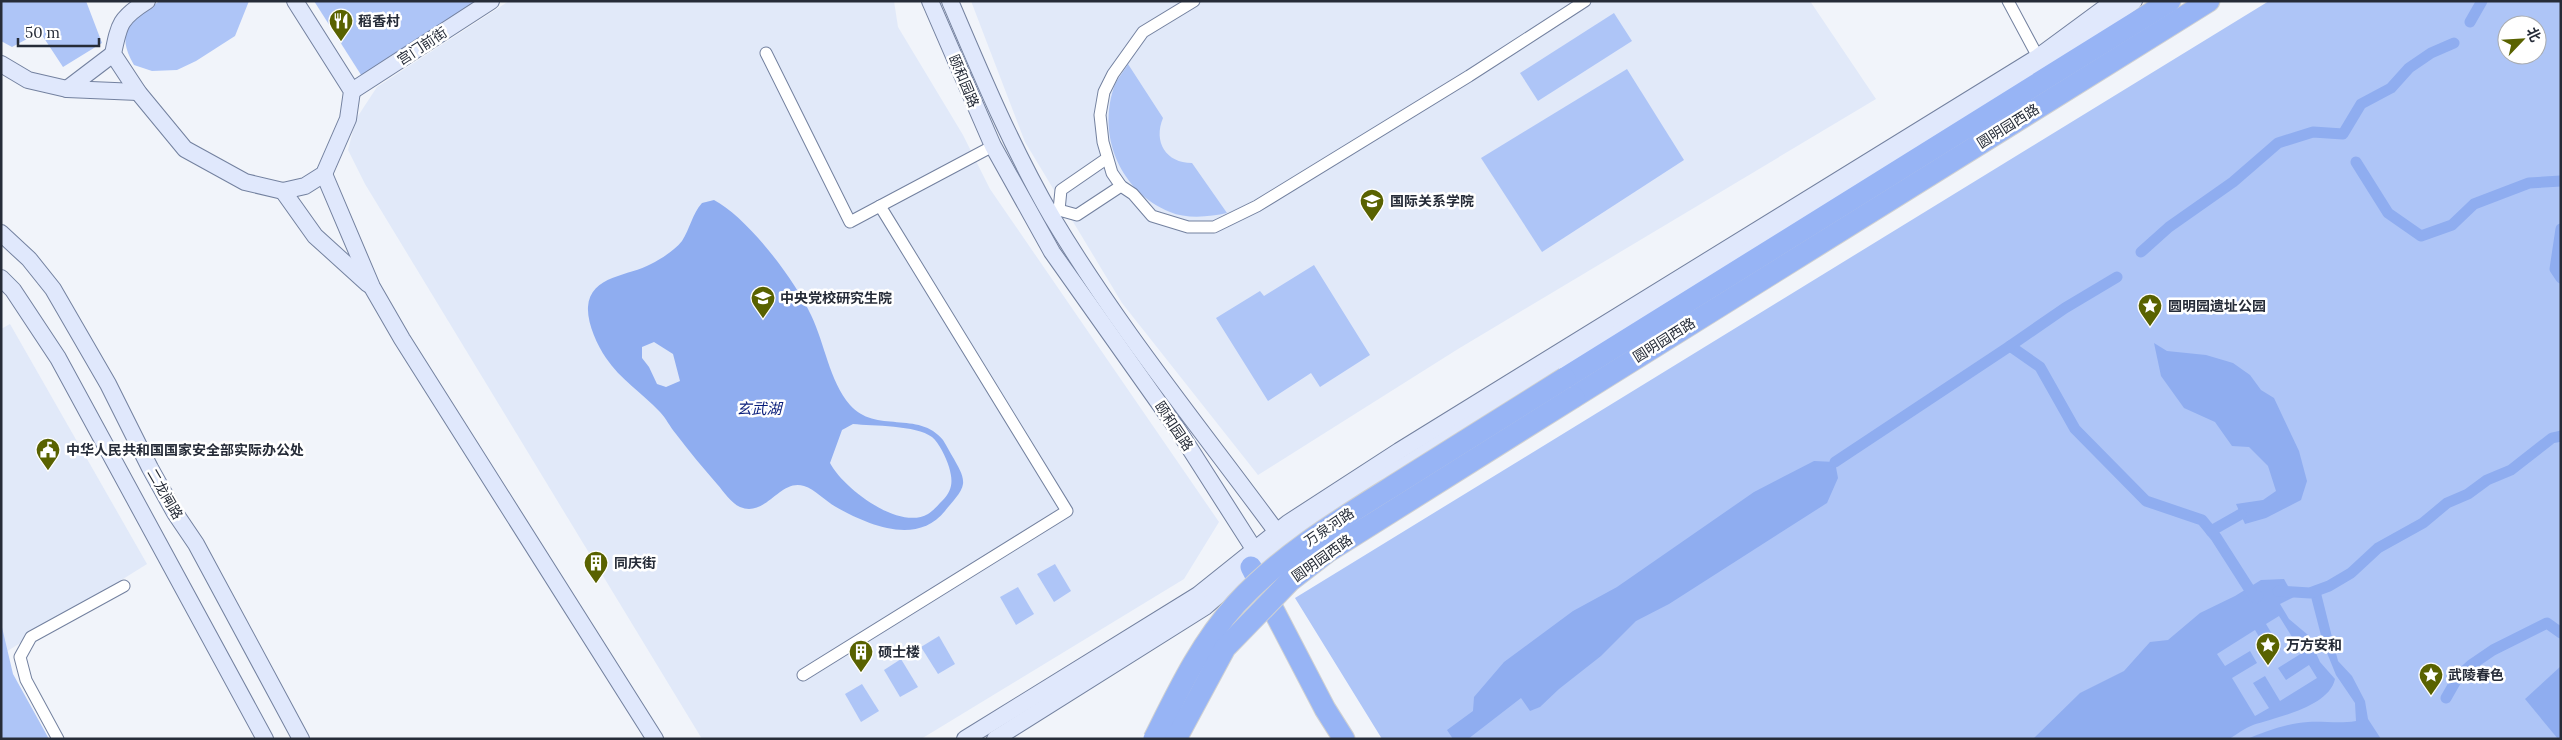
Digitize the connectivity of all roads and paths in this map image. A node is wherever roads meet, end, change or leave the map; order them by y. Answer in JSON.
{"nodes":[{"id":1,"x":147,"y":1,"type":"edge"},
{"id":2,"x":295,"y":1,"type":"edge"},
{"id":3,"x":491,"y":1,"type":"edge"},
{"id":4,"x":930,"y":1,"type":"edge"},
{"id":5,"x":950,"y":1,"type":"edge"},
{"id":6,"x":1194,"y":1,"type":"edge"},
{"id":7,"x":1585,"y":1,"type":"edge"},
{"id":8,"x":2008,"y":1,"type":"edge"},
{"id":9,"x":2114,"y":1,"type":"edge"},
{"id":10,"x":2134,"y":1,"type":"edge"},
{"id":11,"x":2170,"y":1,"type":"edge"},
{"id":12,"x":2209,"y":1,"type":"edge"},
{"id":13,"x":766,"y":53,"type":"dead end"},
{"id":14,"x":114,"y":54,"type":"junction"},
{"id":15,"x":2038,"y":58,"type":"junction"},
{"id":16,"x":1,"y":64,"type":"edge"},
{"id":17,"x":67,"y":89,"type":"junction"},
{"id":18,"x":352,"y":91,"type":"junction"},
{"id":19,"x":138,"y":92,"type":"junction"},
{"id":20,"x":993,"y":146,"type":"junction"},
{"id":21,"x":1106,"y":159,"type":"junction"},
{"id":22,"x":324,"y":174,"type":"junction"},
{"id":23,"x":1120,"y":186,"type":"junction"},
{"id":24,"x":283,"y":191,"type":"junction"},
{"id":25,"x":880,"y":206,"type":"junction"},
{"id":26,"x":1055,"y":212,"type":"junction"},
{"id":27,"x":1,"y":233,"type":"edge"},
{"id":28,"x":1,"y":278,"type":"edge"},
{"id":29,"x":372,"y":287,"type":"junction"},
{"id":30,"x":1570,"y":387,"type":"junction"},
{"id":31,"x":144,"y":456,"type":"junction"},
{"id":32,"x":120,"y":470,"type":"junction"},
{"id":33,"x":1276,"y":531,"type":"junction"},
{"id":34,"x":1252,"y":558,"type":"junction"},
{"id":35,"x":124,"y":586,"type":"dead end"},
{"id":36,"x":803,"y":675,"type":"dead end"},
{"id":37,"x":58,"y":739,"type":"edge"},
{"id":38,"x":265,"y":739,"type":"edge"},
{"id":39,"x":301,"y":739,"type":"edge"},
{"id":40,"x":655,"y":739,"type":"edge"},
{"id":41,"x":965,"y":739,"type":"edge"},
{"id":42,"x":995,"y":739,"type":"edge"},
{"id":43,"x":1154,"y":739,"type":"edge"},
{"id":44,"x":1176,"y":739,"type":"edge"},
{"id":45,"x":1344,"y":739,"type":"edge"}],
"edges":[{"from":1,"to":14,"type":"street"},
{"from":2,"to":18,"type":"street"},
{"from":3,"to":18,"type":"street","name":"宫门前街"},
{"from":4,"to":20,"type":"street","name":"颐和园路"},
{"from":5,"to":26,"type":"street","name":"颐和园路"},
{"from":6,"to":21,"type":"street"},
{"from":7,"to":23,"type":"street"},
{"from":8,"to":15,"type":"street"},
{"from":9,"to":15,"type":"street"},
{"from":10,"to":34,"type":"street"},
{"from":11,"to":30,"type":"highway","name":"圆明园西路"},
{"from":12,"to":30,"type":"highway","name":"圆明园西路"},
{"from":13,"to":25,"type":"street"},
{"from":14,"to":17,"type":"street"},
{"from":14,"to":19,"type":"street"},
{"from":15,"to":33,"type":"street"},
{"from":16,"to":17,"type":"street"},
{"from":17,"to":19,"type":"street"},
{"from":18,"to":22,"type":"street"},
{"from":19,"to":24,"type":"street"},
{"from":20,"to":25,"type":"street"},
{"from":20,"to":34,"type":"street","name":"颐和园路"},
{"from":21,"to":23,"type":"street"},
{"from":21,"to":26,"type":"street"},
{"from":22,"to":24,"type":"street"},
{"from":22,"to":29,"type":"street"},
{"from":23,"to":26,"type":"street"},
{"from":24,"to":29,"type":"street"},
{"from":25,"to":36,"type":"street"},
{"from":26,"to":33,"type":"street","name":"颐和园路"},
{"from":27,"to":31,"type":"street","name":"二龙闸路"},
{"from":28,"to":32,"type":"street","name":"二龙闸路"},
{"from":29,"to":40,"type":"street"},
{"from":30,"to":43,"type":"highway","name":"万泉河路","bridge":true},
{"from":30,"to":44,"type":"highway","name":"圆明园西路","bridge":true},
{"from":31,"to":32,"type":"street"},
{"from":31,"to":39,"type":"street","name":"二龙闸路"},
{"from":32,"to":38,"type":"street","name":"二龙闸路"},
{"from":33,"to":34,"type":"street"},
{"from":34,"to":41,"type":"street"},
{"from":34,"to":42,"type":"street"},
{"from":34,"to":45,"type":"highway"},
{"from":35,"to":37,"type":"street"}]}
